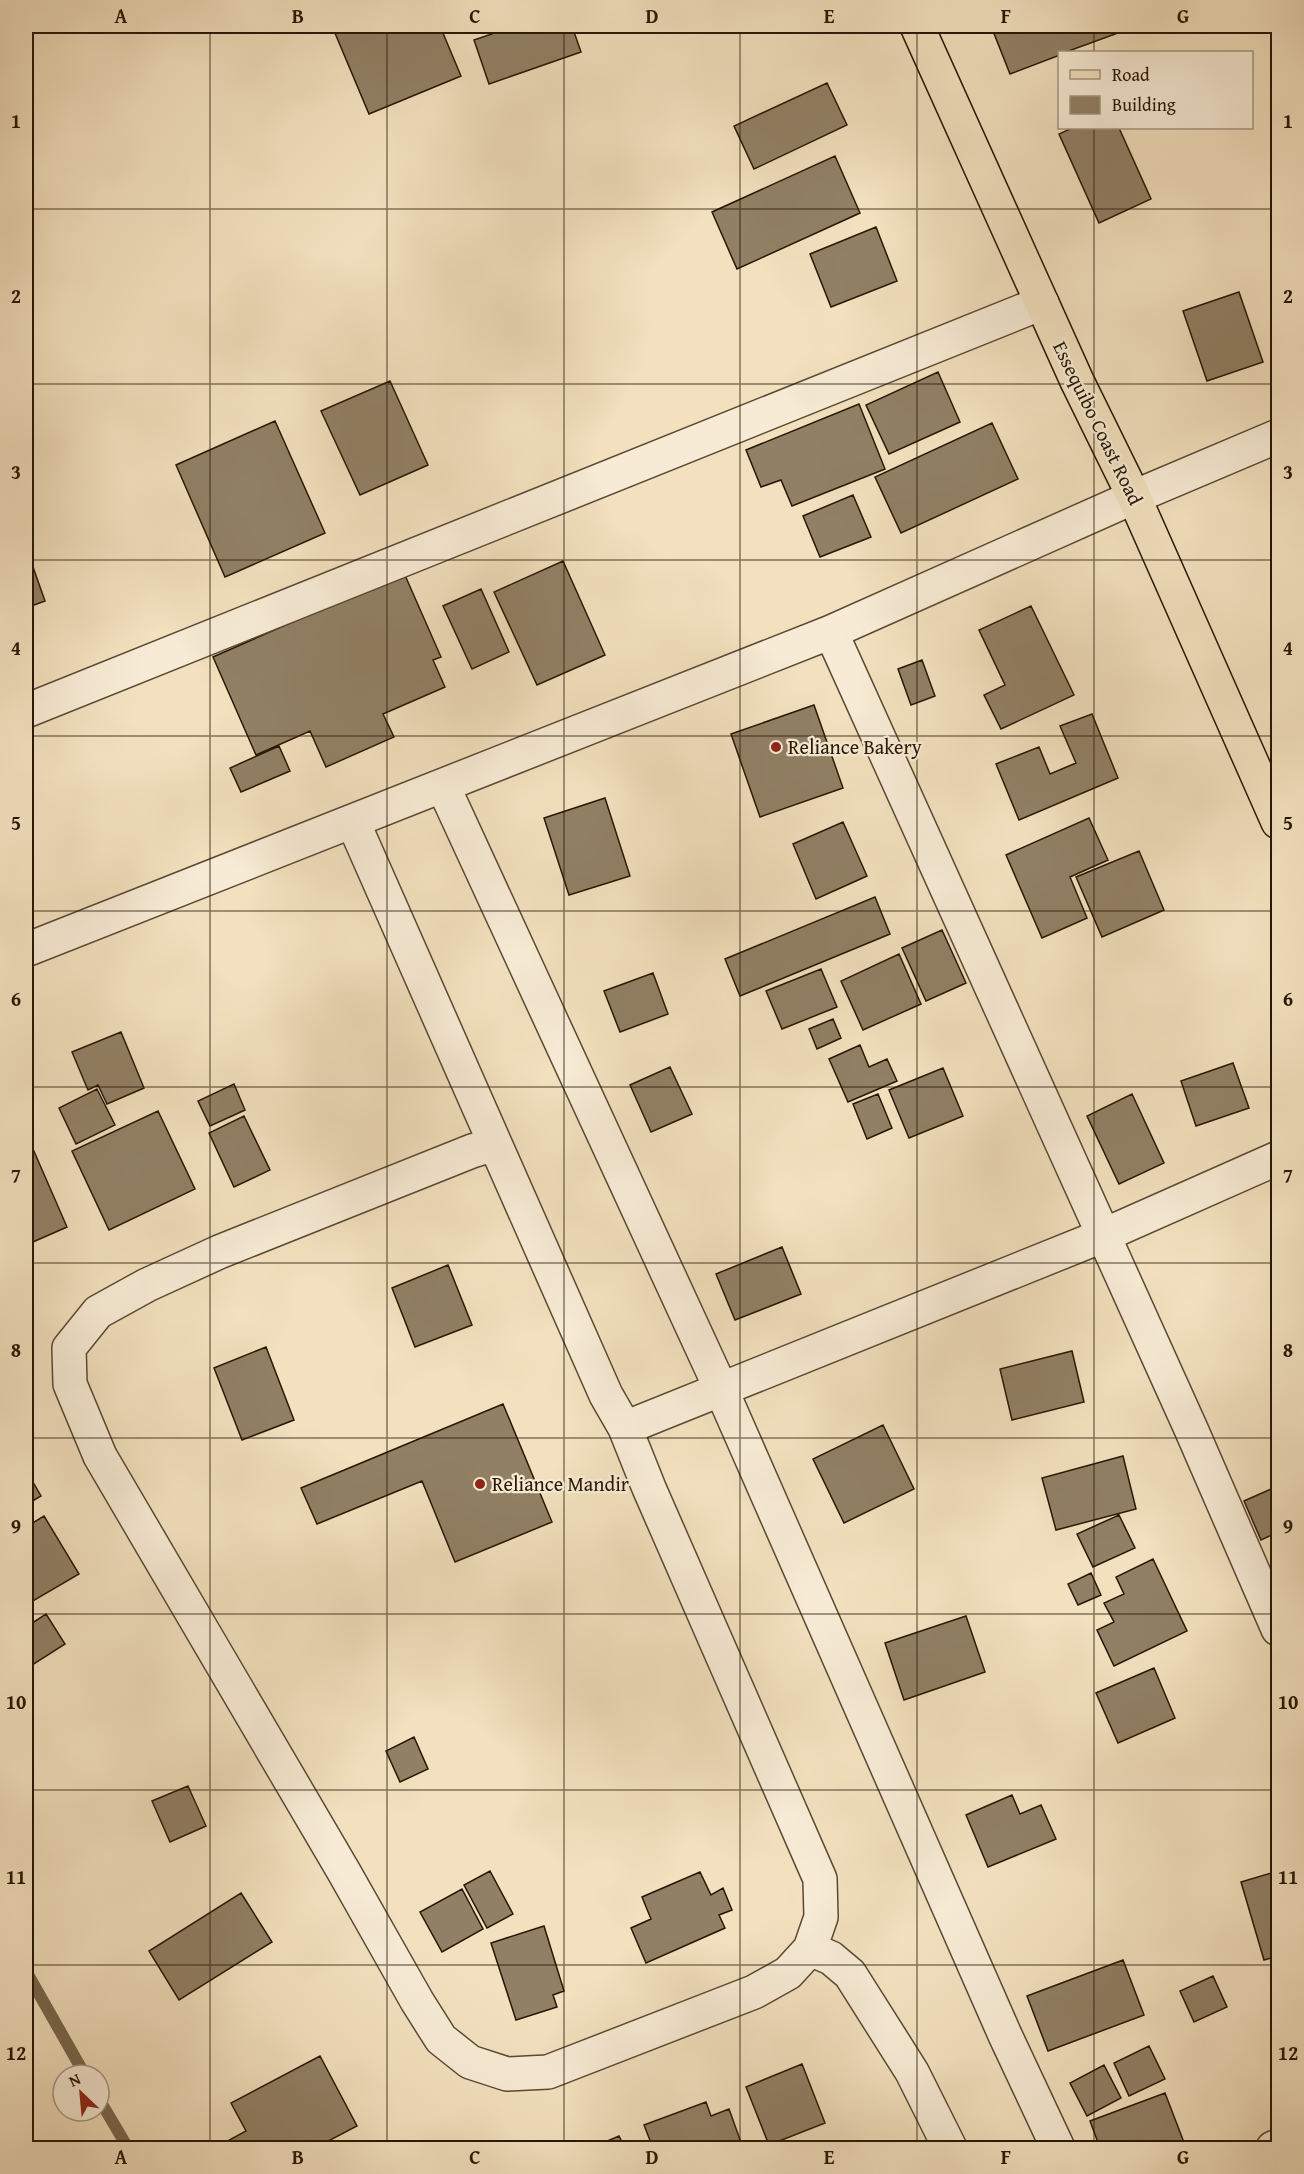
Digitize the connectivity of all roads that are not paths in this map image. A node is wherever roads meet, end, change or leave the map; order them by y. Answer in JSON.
{"nodes":[{"id":1,"x":917,"y":26,"type":"edge"},
{"id":2,"x":1042,"y":303,"type":"junction"},
{"id":3,"x":1278,"y":436,"type":"edge"},
{"id":4,"x":1134,"y":497,"type":"junction"},
{"id":5,"x":831,"y":632,"type":"junction"},
{"id":6,"x":26,"y":711,"type":"edge"},
{"id":7,"x":443,"y":786,"type":"junction"},
{"id":8,"x":353,"y":822,"type":"junction"},
{"id":9,"x":1278,"y":822,"type":"edge"},
{"id":10,"x":26,"y":950,"type":"edge"},
{"id":11,"x":495,"y":1144,"type":"junction"},
{"id":12,"x":1278,"y":1158,"type":"edge"},
{"id":13,"x":1102,"y":1236,"type":"junction"},
{"id":14,"x":721,"y":1389,"type":"junction"},
{"id":15,"x":625,"y":1428,"type":"junction"},
{"id":16,"x":1278,"y":1629,"type":"edge"},
{"id":17,"x":810,"y":1949,"type":"junction"},
{"id":18,"x":1278,"y":2146,"type":"edge"},
{"id":19,"x":950,"y":2148,"type":"edge"},
{"id":20,"x":1058,"y":2148,"type":"edge"},
{"id":21,"x":1273,"y":2148,"type":"edge"}],
"edges":[{"from":1,"to":2,"type":"main road","name":"Essequibo Coast Road"},
{"from":2,"to":4,"type":"main road","name":"Essequibo Coast Road"},
{"from":2,"to":6,"type":"street"},
{"from":3,"to":4,"type":"street"},
{"from":4,"to":5,"type":"street"},
{"from":4,"to":9,"type":"main road","name":"Essequibo Coast Road"},
{"from":5,"to":7,"type":"street"},
{"from":5,"to":13,"type":"street"},
{"from":7,"to":8,"type":"street"},
{"from":7,"to":14,"type":"street"},
{"from":8,"to":10,"type":"street"},
{"from":8,"to":11,"type":"street"},
{"from":11,"to":15,"type":"street"},
{"from":11,"to":17,"type":"street"},
{"from":12,"to":13,"type":"street"},
{"from":13,"to":14,"type":"street"},
{"from":13,"to":16,"type":"street"},
{"from":14,"to":15,"type":"street"},
{"from":14,"to":20,"type":"street"},
{"from":15,"to":17,"type":"street"},
{"from":17,"to":19,"type":"street"},
{"from":18,"to":21,"type":"street"}]}
